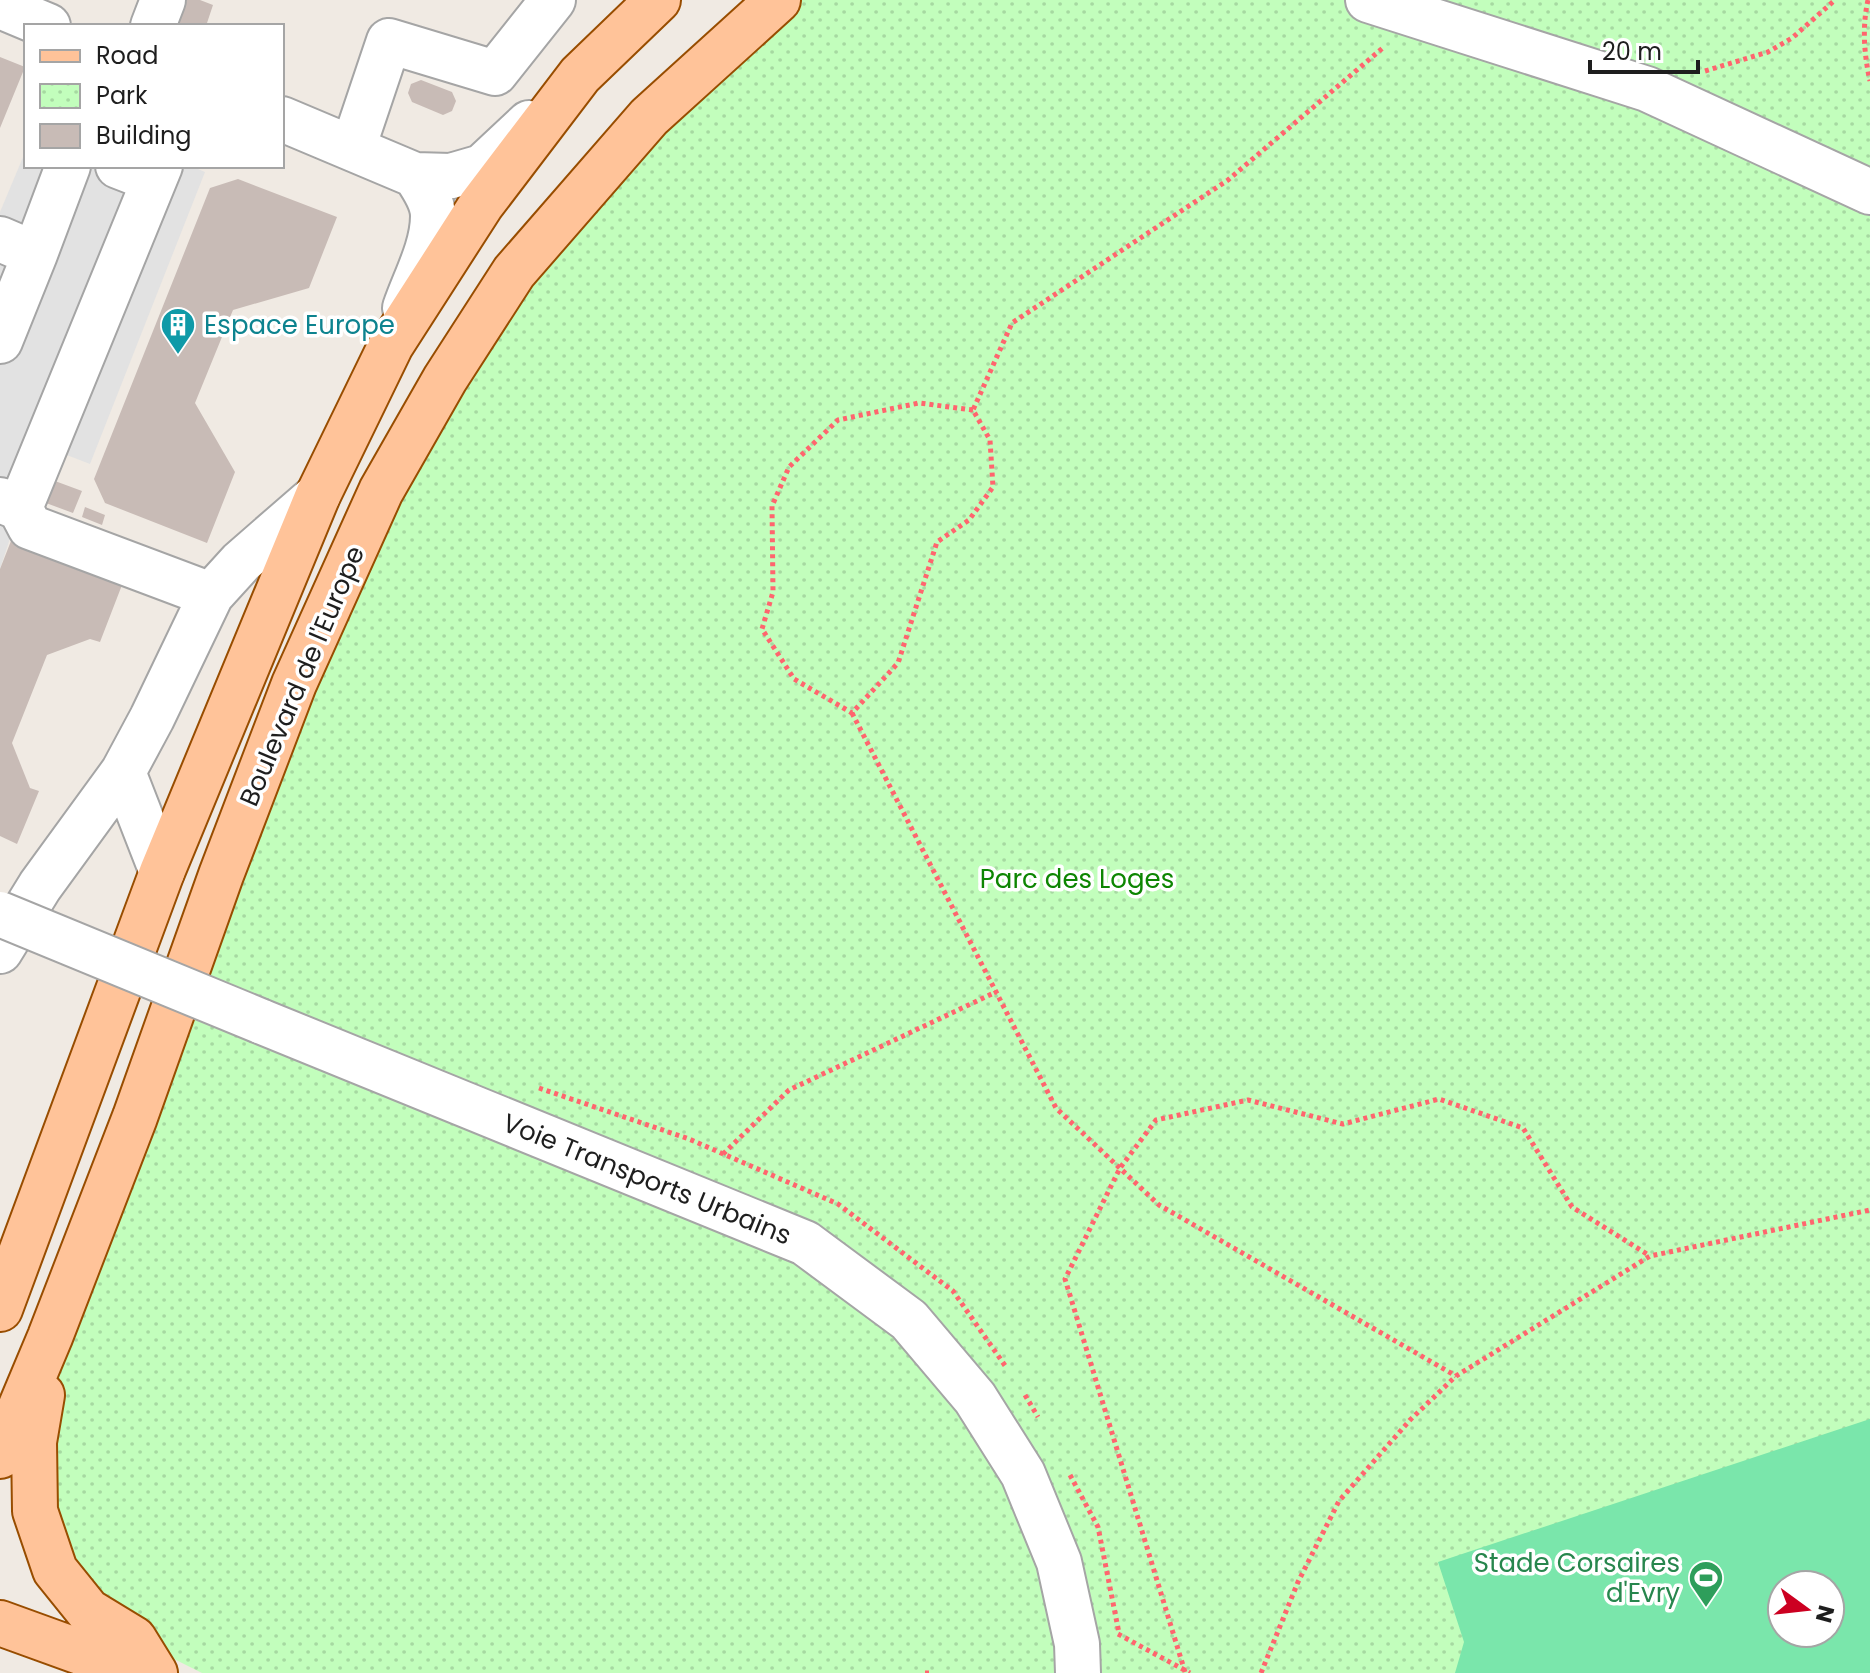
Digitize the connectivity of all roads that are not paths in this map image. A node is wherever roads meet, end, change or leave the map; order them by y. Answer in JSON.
{"nodes":[{"id":1,"x":163,"y":0,"type":"edge"},
{"id":2,"x":553,"y":0,"type":"edge"},
{"id":3,"x":658,"y":0,"type":"edge"},
{"id":4,"x":778,"y":0,"type":"edge"},
{"id":5,"x":1368,"y":0,"type":"edge"},
{"id":6,"x":0,"y":6,"type":"edge"},
{"id":7,"x":43,"y":24,"type":"edge"},
{"id":8,"x":154,"y":24,"type":"edge"},
{"id":9,"x":580,"y":75,"type":"junction"},
{"id":10,"x":284,"y":120,"type":"edge"},
{"id":11,"x":353,"y":148,"type":"junction"},
{"id":12,"x":67,"y":168,"type":"edge"},
{"id":13,"x":144,"y":171,"type":"edge"},
{"id":14,"x":415,"y":175,"type":"junction"},
{"id":15,"x":1870,"y":192,"type":"edge"},
{"id":16,"x":18,"y":246,"type":"edge"},
{"id":17,"x":0,"y":341,"type":"edge"},
{"id":18,"x":391,"y":345,"type":"junction"},
{"id":19,"x":318,"y":495,"type":"junction"},
{"id":20,"x":10,"y":504,"type":"edge"},
{"id":21,"x":211,"y":595,"type":"junction"},
{"id":22,"x":123,"y":772,"type":"junction"},
{"id":23,"x":162,"y":872,"type":"junction"},
{"id":24,"x":0,"y":914,"type":"edge"},
{"id":25,"x":0,"y":951,"type":"edge"},
{"id":26,"x":0,"y":1309,"type":"edge"},
{"id":27,"x":50,"y":1337,"type":"junction"},
{"id":28,"x":0,"y":1456,"type":"edge"},
{"id":29,"x":0,"y":1623,"type":"edge"},
{"id":30,"x":1078,"y":1658,"type":"edge"},
{"id":31,"x":138,"y":1673,"type":"edge"},
{"id":32,"x":155,"y":1673,"type":"edge"}],
"edges":[{"from":1,"to":8,"type":"street"},
{"from":2,"to":11,"type":"street"},
{"from":3,"to":9,"type":"main road","name":"Boulevard de l'Europe"},
{"from":4,"to":27,"type":"main road","name":"Boulevard de l'Europe"},
{"from":5,"to":15,"type":"street"},
{"from":6,"to":7,"type":"street"},
{"from":9,"to":14,"type":"street"},
{"from":9,"to":18,"type":"main road","name":"Boulevard de l'Europe"},
{"from":10,"to":11,"type":"street"},
{"from":11,"to":14,"type":"street"},
{"from":12,"to":16,"type":"street"},
{"from":13,"to":20,"type":"street"},
{"from":14,"to":18,"type":"street"},
{"from":16,"to":17,"type":"street"},
{"from":18,"to":19,"type":"main road","name":"Boulevard de l'Europe"},
{"from":19,"to":21,"type":"street"},
{"from":19,"to":23,"type":"main road","name":"Boulevard de l'Europe"},
{"from":20,"to":21,"type":"street"},
{"from":21,"to":22,"type":"street"},
{"from":22,"to":23,"type":"street"},
{"from":22,"to":25,"type":"street"},
{"from":23,"to":26,"type":"main road","name":"Boulevard de l'Europe"},
{"from":24,"to":30,"type":"street","name":"Voie Transports Urbains","bridge":true},
{"from":27,"to":28,"type":"main road","name":"Boulevard de l'Europe"},
{"from":27,"to":32,"type":"main road"},
{"from":29,"to":31,"type":"main road"}]}
